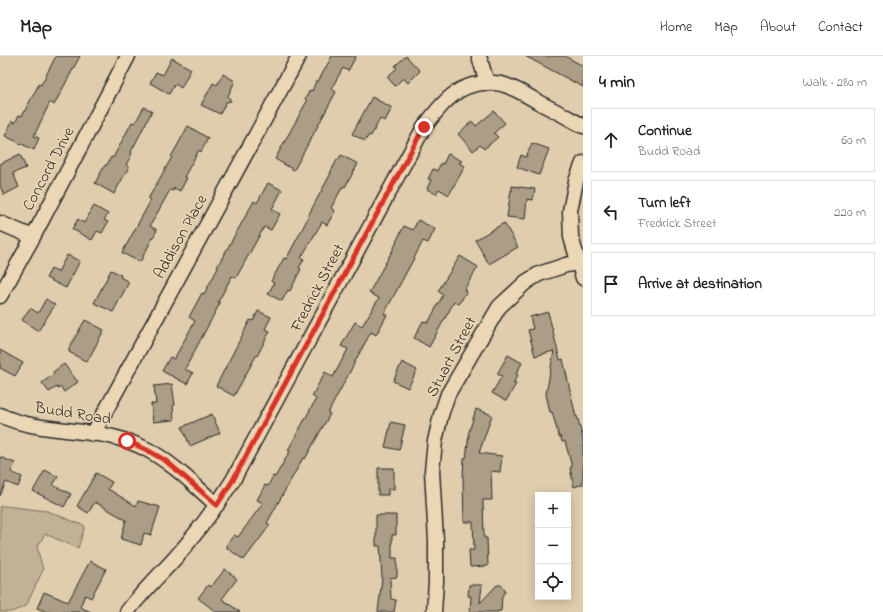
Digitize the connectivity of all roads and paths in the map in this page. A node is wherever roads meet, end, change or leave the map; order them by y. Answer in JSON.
{"nodes":[{"id":1,"x":128,"y":56,"type":"edge"},
{"id":2,"x":299,"y":56,"type":"edge"},
{"id":3,"x":479,"y":56,"type":"edge"},
{"id":4,"x":487,"y":83,"type":"junction"},
{"id":5,"x":583,"y":126,"type":"edge"},
{"id":6,"x":583,"y":163,"type":"edge"},
{"id":7,"x":0,"y":223,"type":"edge"},
{"id":8,"x":33,"y":237,"type":"junction"},
{"id":9,"x":578,"y":263,"type":"junction"},
{"id":10,"x":583,"y":278,"type":"edge"},
{"id":11,"x":0,"y":296,"type":"edge"},
{"id":12,"x":0,"y":415,"type":"edge"},
{"id":13,"x":94,"y":434,"type":"junction"},
{"id":14,"x":217,"y":505,"type":"junction"},
{"id":15,"x":127,"y":612,"type":"edge"},
{"id":16,"x":434,"y":612,"type":"edge"}],
"edges":[{"from":1,"to":8,"type":"street","name":"Concord Drive"},
{"from":2,"to":13,"type":"street","name":"Addison Place"},
{"from":3,"to":4,"type":"street"},
{"from":4,"to":5,"type":"street","name":"Fredrick Street"},
{"from":4,"to":14,"type":"street","name":"Fredrick Street"},
{"from":6,"to":9,"type":"street"},
{"from":7,"to":8,"type":"street"},
{"from":8,"to":11,"type":"street","name":"Concord Drive"},
{"from":9,"to":10,"type":"street"},
{"from":9,"to":16,"type":"street","name":"Stuart Street"},
{"from":12,"to":13,"type":"street","name":"Budd Road"},
{"from":13,"to":14,"type":"street","name":"Budd Road"},
{"from":14,"to":15,"type":"street","name":"Fredrick Street"}]}
